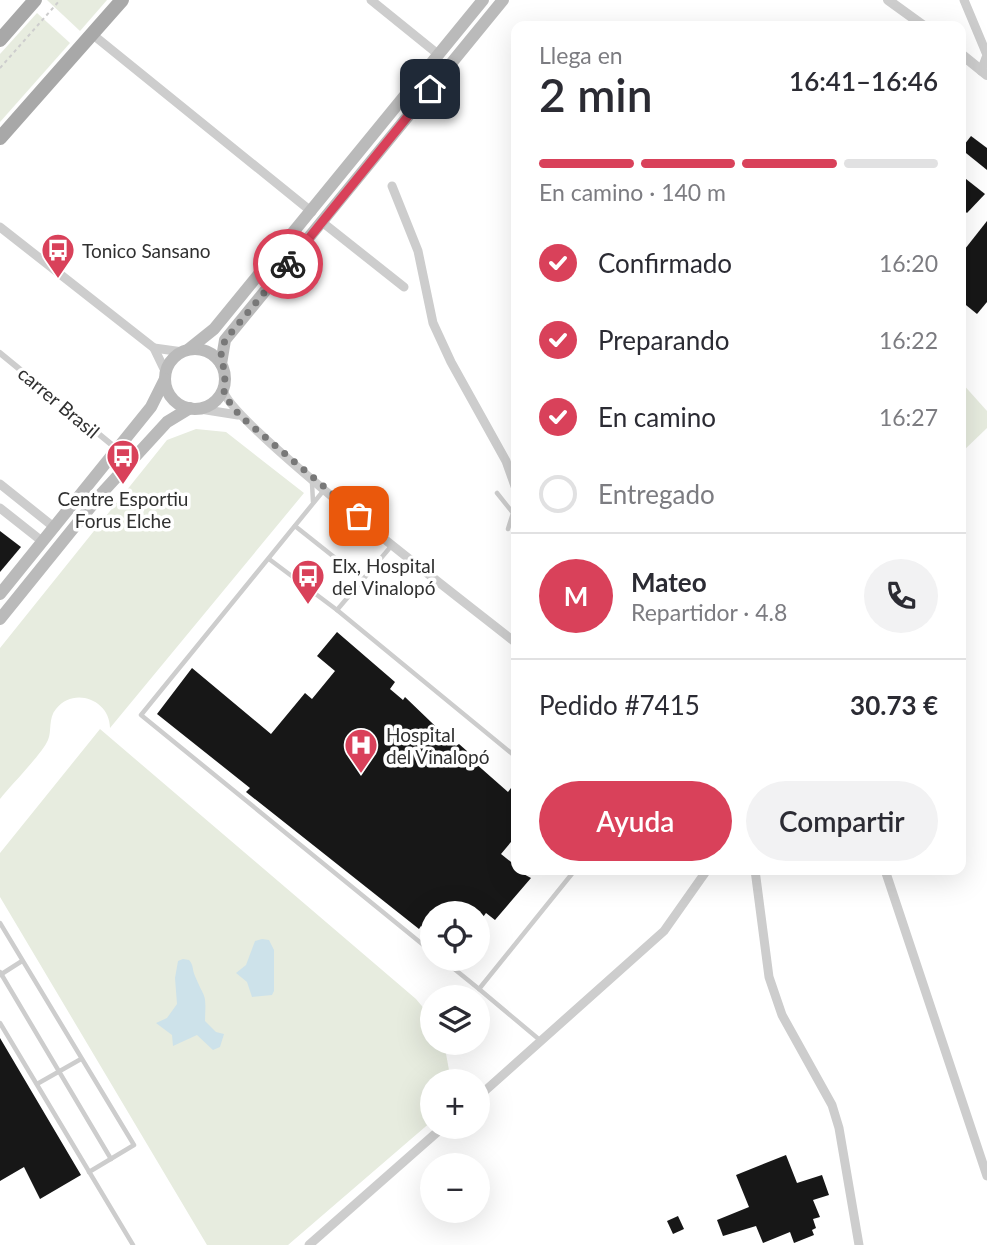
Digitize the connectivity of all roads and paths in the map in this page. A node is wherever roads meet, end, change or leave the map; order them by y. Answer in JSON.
{"nodes":[{"id":1,"x":35,"y":0,"type":"edge"},
{"id":2,"x":60,"y":0,"type":"edge"},
{"id":3,"x":122,"y":0,"type":"edge"},
{"id":4,"x":372,"y":0,"type":"edge"},
{"id":5,"x":484,"y":0,"type":"edge"},
{"id":6,"x":503,"y":0,"type":"edge"},
{"id":7,"x":888,"y":0,"type":"edge"},
{"id":8,"x":964,"y":0,"type":"edge"},
{"id":9,"x":917,"y":21,"type":"edge"},
{"id":10,"x":92,"y":34,"type":"junction"},
{"id":11,"x":0,"y":40,"type":"edge"},
{"id":12,"x":439,"y":55,"type":"junction"},
{"id":13,"x":966,"y":58,"type":"edge"},
{"id":14,"x":0,"y":68,"type":"edge"},
{"id":15,"x":984,"y":73,"type":"edge"},
{"id":16,"x":0,"y":138,"type":"edge"},
{"id":17,"x":392,"y":187,"type":"dead end"},
{"id":18,"x":312,"y":212,"type":"junction"},
{"id":19,"x":322,"y":222,"type":"junction"},
{"id":20,"x":0,"y":227,"type":"edge"},
{"id":21,"x":404,"y":287,"type":"dead end"},
{"id":22,"x":155,"y":348,"type":"junction"},
{"id":23,"x":186,"y":350,"type":"junction"},
{"id":24,"x":0,"y":353,"type":"edge"},
{"id":25,"x":221,"y":364,"type":"junction"},
{"id":26,"x":166,"y":376,"type":"junction"},
{"id":27,"x":223,"y":390,"type":"junction"},
{"id":28,"x":195,"y":408,"type":"junction"},
{"id":29,"x":240,"y":416,"type":"junction"},
{"id":30,"x":118,"y":450,"type":"junction"},
{"id":31,"x":511,"y":475,"type":"edge"},
{"id":32,"x":309,"y":476,"type":"junction"},
{"id":33,"x":0,"y":484,"type":"edge"},
{"id":34,"x":325,"y":489,"type":"junction"},
{"id":35,"x":497,"y":493,"type":"dead end"},
{"id":36,"x":313,"y":503,"type":"junction"},
{"id":37,"x":0,"y":508,"type":"edge"},
{"id":38,"x":511,"y":510,"type":"edge"},
{"id":39,"x":511,"y":519,"type":"edge"},
{"id":40,"x":295,"y":526,"type":"junction"},
{"id":41,"x":55,"y":528,"type":"junction"},
{"id":42,"x":508,"y":529,"type":"dead end"},
{"id":43,"x":43,"y":542,"type":"junction"},
{"id":44,"x":393,"y":543,"type":"junction"},
{"id":45,"x":269,"y":559,"type":"junction"},
{"id":46,"x":363,"y":580,"type":"junction"},
{"id":47,"x":0,"y":594,"type":"edge"},
{"id":48,"x":337,"y":610,"type":"junction"},
{"id":49,"x":2,"y":614,"type":"edge"},
{"id":50,"x":511,"y":639,"type":"edge"},
{"id":51,"x":511,"y":753,"type":"edge"},
{"id":52,"x":571,"y":875,"type":"edge"},
{"id":53,"x":704,"y":875,"type":"edge"},
{"id":54,"x":756,"y":875,"type":"edge"},
{"id":55,"x":887,"y":875,"type":"edge"},
{"id":56,"x":0,"y":923,"type":"edge"},
{"id":57,"x":420,"y":942,"type":"edge"},
{"id":58,"x":22,"y":961,"type":"junction"},
{"id":59,"x":457,"y":971,"type":"edge"},
{"id":60,"x":0,"y":974,"type":"edge"},
{"id":61,"x":474,"y":985,"type":"edge"},
{"id":62,"x":482,"y":985,"type":"edge"},
{"id":63,"x":490,"y":998,"type":"edge"},
{"id":64,"x":0,"y":1023,"type":"edge"},
{"id":65,"x":542,"y":1041,"type":"junction"},
{"id":66,"x":81,"y":1059,"type":"junction"},
{"id":67,"x":59,"y":1071,"type":"junction"},
{"id":68,"x":37,"y":1084,"type":"junction"},
{"id":69,"x":490,"y":1086,"type":"edge"},
{"id":70,"x":429,"y":1139,"type":"edge"},
{"id":71,"x":111,"y":1159,"type":"junction"},
{"id":72,"x":89,"y":1172,"type":"junction"},
{"id":73,"x":987,"y":1176,"type":"edge"},
{"id":74,"x":133,"y":1245,"type":"edge"},
{"id":75,"x":309,"y":1245,"type":"edge"},
{"id":76,"x":859,"y":1245,"type":"edge"}],
"edges":[{"from":1,"to":11,"type":"main road"},
{"from":2,"to":14,"type":"path"},
{"from":3,"to":10,"type":"main road"},
{"from":4,"to":12,"type":"street"},
{"from":5,"to":12,"type":"main road"},
{"from":6,"to":19,"type":"main road"},
{"from":7,"to":9,"type":"street"},
{"from":8,"to":15,"type":"street"},
{"from":10,"to":16,"type":"main road"},
{"from":10,"to":18,"type":"street"},
{"from":12,"to":18,"type":"main road"},
{"from":13,"to":15,"type":"street"},
{"from":17,"to":31,"type":"street"},
{"from":18,"to":23,"type":"main road"},
{"from":19,"to":21,"type":"street"},
{"from":19,"to":25,"type":"main road"},
{"from":20,"to":22,"type":"street"},
{"from":22,"to":23,"type":"street"},
{"from":22,"to":26,"type":"street"},
{"from":23,"to":25,"type":"main road"},
{"from":23,"to":26,"type":"main road"},
{"from":24,"to":30,"type":"street","name":"carrer Brasil"},
{"from":25,"to":27,"type":"main road"},
{"from":26,"to":28,"type":"main road"},
{"from":26,"to":30,"type":"main road"},
{"from":27,"to":28,"type":"main road"},
{"from":27,"to":29,"type":"street"},
{"from":28,"to":29,"type":"street"},
{"from":28,"to":49,"type":"main road"},
{"from":29,"to":32,"type":"street"},
{"from":30,"to":41,"type":"main road"},
{"from":32,"to":34,"type":"street"},
{"from":32,"to":36,"type":"lane"},
{"from":33,"to":41,"type":"street"},
{"from":34,"to":36,"type":"lane"},
{"from":34,"to":44,"type":"street"},
{"from":35,"to":38,"type":"lane"},
{"from":36,"to":40,"type":"lane"},
{"from":37,"to":43,"type":"street"},
{"from":39,"to":42,"type":"lane"},
{"from":40,"to":45,"type":"lane"},
{"from":40,"to":46,"type":"lane"},
{"from":41,"to":43,"type":"main road"},
{"from":43,"to":47,"type":"main road"},
{"from":44,"to":46,"type":"lane"},
{"from":44,"to":50,"type":"street"},
{"from":45,"to":48,"type":"lane"},
{"from":45,"to":57,"type":"lane"},
{"from":46,"to":48,"type":"lane"},
{"from":48,"to":51,"type":"lane"},
{"from":52,"to":62,"type":"lane"},
{"from":53,"to":65,"type":"street"},
{"from":54,"to":76,"type":"street"},
{"from":55,"to":73,"type":"street"},
{"from":56,"to":58,"type":"lane"},
{"from":58,"to":60,"type":"lane"},
{"from":58,"to":66,"type":"lane"},
{"from":59,"to":61,"type":"lane"},
{"from":60,"to":67,"type":"lane"},
{"from":63,"to":65,"type":"lane"},
{"from":64,"to":68,"type":"lane"},
{"from":65,"to":69,"type":"street"},
{"from":66,"to":67,"type":"lane"},
{"from":66,"to":71,"type":"lane"},
{"from":67,"to":68,"type":"lane"},
{"from":67,"to":71,"type":"lane"},
{"from":68,"to":72,"type":"lane"},
{"from":70,"to":75,"type":"street"},
{"from":71,"to":72,"type":"lane"},
{"from":72,"to":74,"type":"lane"}]}
